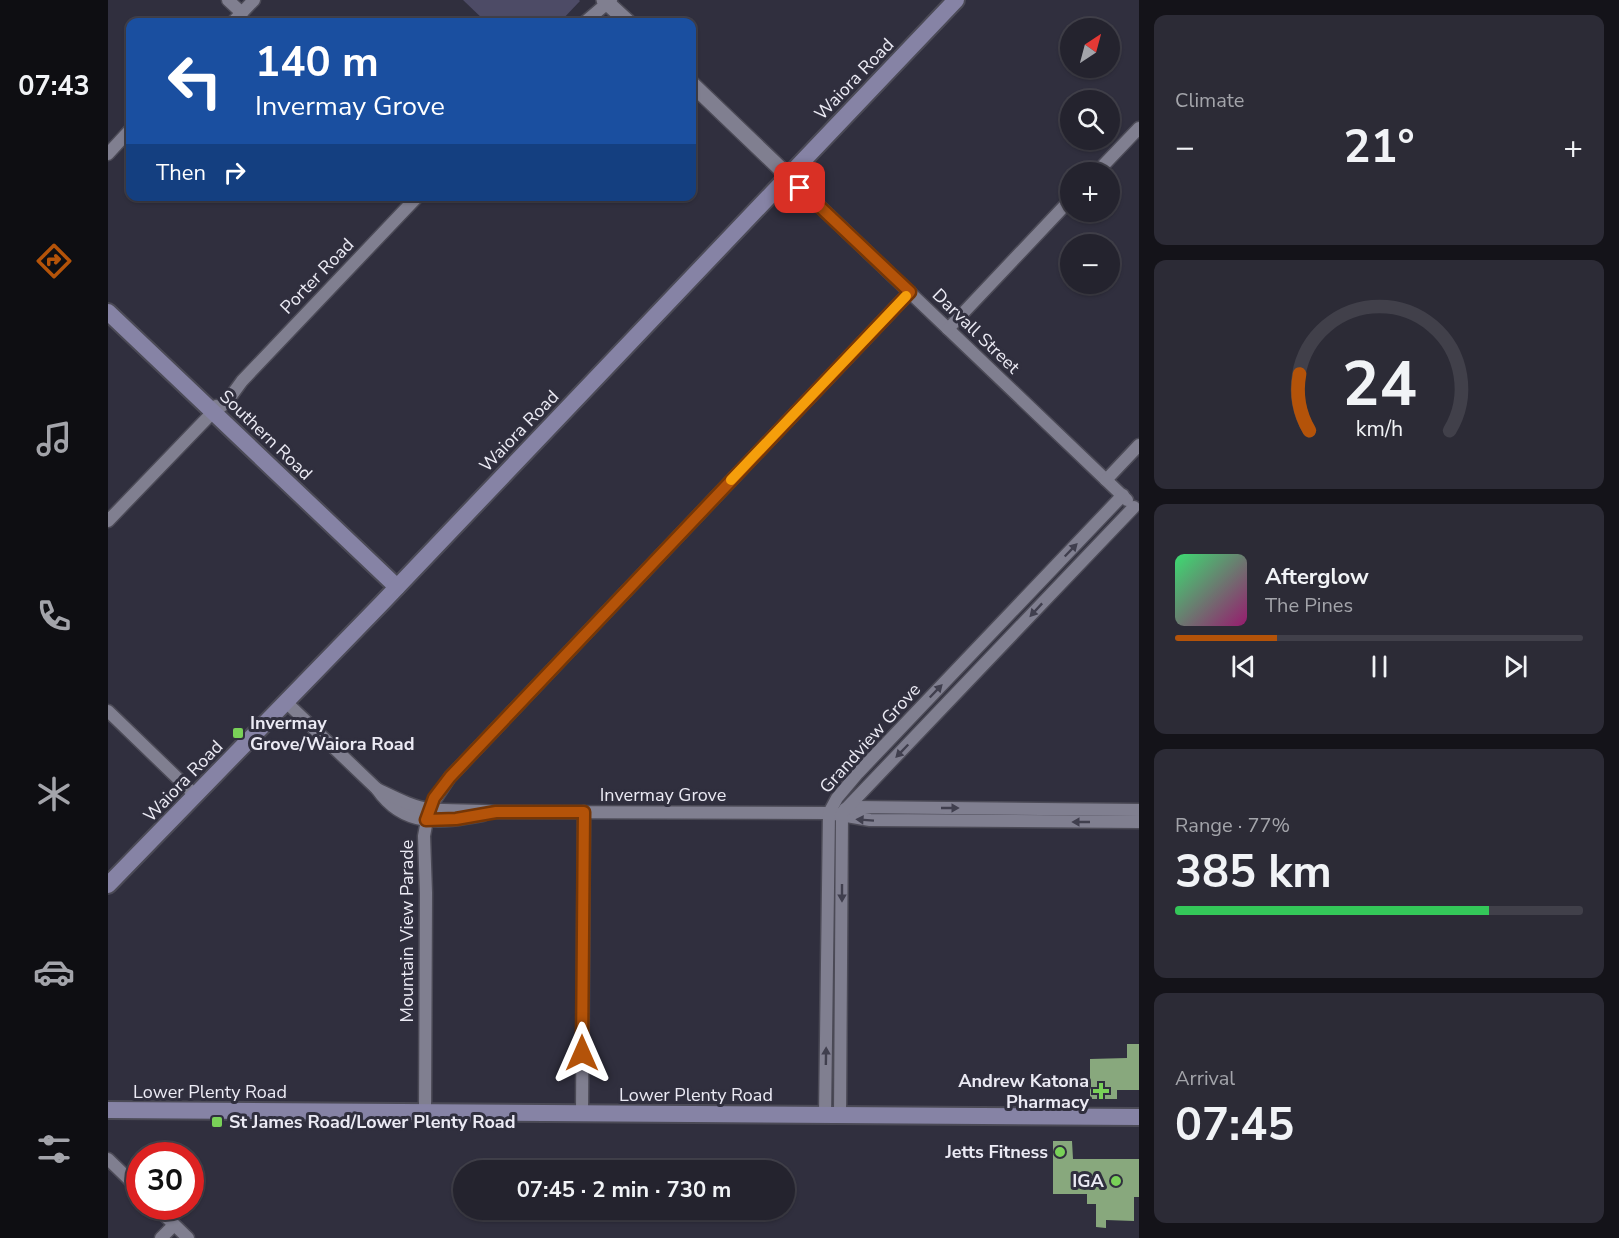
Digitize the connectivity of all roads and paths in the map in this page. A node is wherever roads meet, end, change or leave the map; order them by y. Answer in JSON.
{"nodes":[{"id":1,"x":228,"y":0,"type":"edge"},
{"id":2,"x":254,"y":0,"type":"edge"},
{"id":3,"x":956,"y":0,"type":"edge"},
{"id":4,"x":606,"y":1,"type":"edge"},
{"id":5,"x":237,"y":18,"type":"edge"},
{"id":6,"x":588,"y":18,"type":"edge"},
{"id":7,"x":624,"y":18,"type":"edge"},
{"id":8,"x":696,"y":88,"type":"edge"},
{"id":9,"x":1139,"y":128,"type":"edge"},
{"id":10,"x":126,"y":134,"type":"edge"},
{"id":11,"x":108,"y":154,"type":"edge"},
{"id":12,"x":1107,"y":162,"type":"edge"},
{"id":13,"x":788,"y":176,"type":"junction"},
{"id":14,"x":413,"y":201,"type":"edge"},
{"id":15,"x":1060,"y":212,"type":"edge"},
{"id":16,"x":910,"y":292,"type":"junction"},
{"id":17,"x":108,"y":312,"type":"edge"},
{"id":18,"x":948,"y":329,"type":"junction"},
{"id":19,"x":213,"y":412,"type":"junction"},
{"id":20,"x":1139,"y":445,"type":"edge"},
{"id":21,"x":1106,"y":480,"type":"junction"},
{"id":22,"x":1123,"y":495,"type":"junction"},
{"id":23,"x":1137,"y":509,"type":"edge"},
{"id":24,"x":108,"y":521,"type":"edge"},
{"id":25,"x":397,"y":587,"type":"junction"},
{"id":26,"x":286,"y":702,"type":"junction"},
{"id":27,"x":108,"y":711,"type":"edge"},
{"id":28,"x":196,"y":796,"type":"junction"},
{"id":29,"x":1139,"y":810,"type":"edge"},
{"id":30,"x":584,"y":812,"type":"junction"},
{"id":31,"x":829,"y":813,"type":"junction"},
{"id":32,"x":844,"y":813,"type":"junction"},
{"id":33,"x":428,"y":815,"type":"junction"},
{"id":34,"x":1139,"y":822,"type":"edge"},
{"id":35,"x":108,"y":885,"type":"edge"},
{"id":36,"x":108,"y":1110,"type":"edge"},
{"id":37,"x":425,"y":1113,"type":"junction"},
{"id":38,"x":582,"y":1113,"type":"junction"},
{"id":39,"x":833,"y":1115,"type":"junction"},
{"id":40,"x":1139,"y":1118,"type":"edge"},
{"id":41,"x":108,"y":1159,"type":"edge"},
{"id":42,"x":126,"y":1176,"type":"edge"},
{"id":43,"x":169,"y":1220,"type":"edge"},
{"id":44,"x":174,"y":1225,"type":"junction"},
{"id":45,"x":161,"y":1238,"type":"edge"},
{"id":46,"x":188,"y":1238,"type":"edge"}],
"edges":[{"from":1,"to":5,"type":"street"},
{"from":2,"to":5,"type":"street"},
{"from":3,"to":13,"type":"main road","name":"Waiora Road"},
{"from":4,"to":6,"type":"street"},
{"from":4,"to":7,"type":"street"},
{"from":8,"to":13,"type":"street"},
{"from":9,"to":12,"type":"street"},
{"from":10,"to":11,"type":"street"},
{"from":13,"to":16,"type":"street","name":"Darvall Street"},
{"from":13,"to":25,"type":"main road","name":"Waiora Road"},
{"from":14,"to":19,"type":"street","name":"Porter Road"},
{"from":15,"to":18,"type":"street"},
{"from":16,"to":18,"type":"street","name":"Darvall Street"},
{"from":16,"to":33,"type":"street"},
{"from":17,"to":19,"type":"main road","name":"Southern Road"},
{"from":18,"to":21,"type":"street","name":"Darvall Street"},
{"from":19,"to":24,"type":"street","name":"Porter Road"},
{"from":19,"to":25,"type":"main road","name":"Southern Road"},
{"from":20,"to":21,"type":"street"},
{"from":21,"to":22,"type":"street","name":"Darvall Street"},
{"from":22,"to":23,"type":"street","name":"Darvall Street"},
{"from":31,"to":22,"type":"street","name":"Grandview Grove","one_way":true},
{"from":23,"to":32,"type":"street","name":"Grandview Grove","one_way":true},
{"from":25,"to":26,"type":"main road","name":"Waiora Road"},
{"from":26,"to":28,"type":"main road","name":"Waiora Road"},
{"from":26,"to":33,"type":"street","name":"Invermay Grove"},
{"from":27,"to":28,"type":"street"},
{"from":28,"to":35,"type":"main road","name":"Waiora Road"},
{"from":32,"to":29,"type":"street","name":"Invermay Grove","one_way":true},
{"from":30,"to":31,"type":"street","name":"Invermay Grove"},
{"from":30,"to":33,"type":"street","name":"Invermay Grove"},
{"from":30,"to":38,"type":"street"},
{"from":31,"to":32,"type":"street","name":"Invermay Grove"},
{"from":39,"to":31,"type":"street","name":"Grandview Grove","one_way":true},
{"from":34,"to":32,"type":"street","name":"Invermay Grove","one_way":true},
{"from":32,"to":39,"type":"street","name":"Grandview Grove","one_way":true},
{"from":33,"to":37,"type":"street","name":"Mountain View Parade"},
{"from":36,"to":37,"type":"main road","name":"Lower Plenty Road"},
{"from":37,"to":38,"type":"main road","name":"Lower Plenty Road"},
{"from":38,"to":39,"type":"main road","name":"Lower Plenty Road"},
{"from":39,"to":40,"type":"main road","name":"Lower Plenty Road"},
{"from":41,"to":42,"type":"street"},
{"from":43,"to":44,"type":"street"},
{"from":44,"to":45,"type":"street"},
{"from":44,"to":46,"type":"street"}]}
